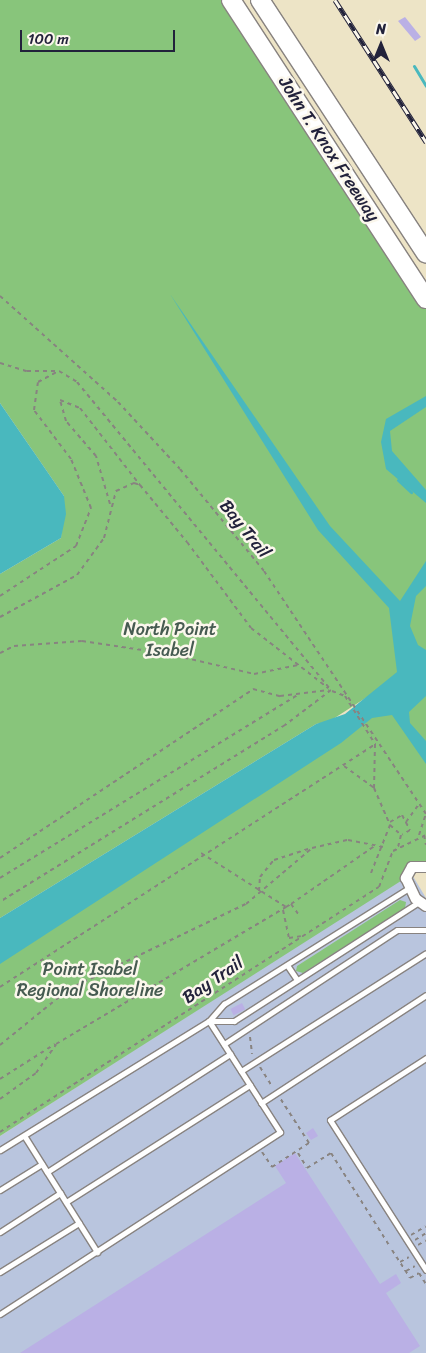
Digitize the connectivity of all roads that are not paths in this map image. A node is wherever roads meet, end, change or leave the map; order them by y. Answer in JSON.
{"nodes":[{"id":1,"x":231,"y":0,"type":"edge"},
{"id":2,"x":260,"y":0,"type":"edge"},
{"id":3,"x":426,"y":254,"type":"edge"},
{"id":4,"x":426,"y":299,"type":"edge"},
{"id":5,"x":426,"y":867,"type":"edge"},
{"id":6,"x":409,"y":888,"type":"junction"},
{"id":7,"x":422,"y":904,"type":"edge"},
{"id":8,"x":426,"y":930,"type":"edge"},
{"id":9,"x":426,"y":953,"type":"edge"},
{"id":10,"x":287,"y":965,"type":"junction"},
{"id":11,"x":297,"y":980,"type":"junction"},
{"id":12,"x":426,"y":995,"type":"edge"},
{"id":13,"x":209,"y":1021,"type":"junction"},
{"id":14,"x":224,"y":1044,"type":"junction"},
{"id":15,"x":230,"y":1054,"type":"junction"},
{"id":16,"x":426,"y":1058,"type":"edge"},
{"id":17,"x":241,"y":1071,"type":"junction"},
{"id":18,"x":250,"y":1085,"type":"junction"},
{"id":19,"x":261,"y":1102,"type":"junction"},
{"id":20,"x":25,"y":1137,"type":"junction"},
{"id":21,"x":0,"y":1150,"type":"edge"},
{"id":22,"x":42,"y":1164,"type":"junction"},
{"id":23,"x":47,"y":1172,"type":"junction"},
{"id":24,"x":0,"y":1190,"type":"edge"},
{"id":25,"x":60,"y":1194,"type":"junction"},
{"id":26,"x":66,"y":1202,"type":"junction"},
{"id":27,"x":79,"y":1222,"type":"junction"},
{"id":28,"x":0,"y":1232,"type":"edge"},
{"id":29,"x":97,"y":1252,"type":"junction"},
{"id":30,"x":426,"y":1270,"type":"edge"},
{"id":31,"x":0,"y":1272,"type":"edge"},
{"id":32,"x":0,"y":1314,"type":"edge"}],
"edges":[{"from":1,"to":4,"type":"highway","name":"John T. Knox Freeway"},
{"from":2,"to":3,"type":"highway","name":"John T. Knox Freeway"},
{"from":5,"to":6,"type":"street"},
{"from":6,"to":7,"type":"street"},
{"from":6,"to":10,"type":"lane"},
{"from":7,"to":11,"type":"lane"},
{"from":8,"to":14,"type":"lane"},
{"from":9,"to":17,"type":"lane"},
{"from":10,"to":11,"type":"lane"},
{"from":10,"to":13,"type":"lane"},
{"from":11,"to":13,"type":"lane"},
{"from":12,"to":19,"type":"lane"},
{"from":13,"to":14,"type":"lane"},
{"from":13,"to":20,"type":"lane"},
{"from":14,"to":15,"type":"lane"},
{"from":15,"to":17,"type":"lane"},
{"from":15,"to":23,"type":"lane"},
{"from":16,"to":30,"type":"lane"},
{"from":17,"to":18,"type":"lane"},
{"from":18,"to":19,"type":"lane"},
{"from":18,"to":26,"type":"lane"},
{"from":19,"to":29,"type":"lane"},
{"from":20,"to":21,"type":"lane"},
{"from":20,"to":22,"type":"lane"},
{"from":22,"to":23,"type":"lane"},
{"from":22,"to":24,"type":"lane"},
{"from":23,"to":25,"type":"lane"},
{"from":25,"to":26,"type":"lane"},
{"from":25,"to":28,"type":"lane"},
{"from":26,"to":27,"type":"lane"},
{"from":27,"to":29,"type":"lane"},
{"from":27,"to":31,"type":"lane"},
{"from":29,"to":32,"type":"lane"}]}
